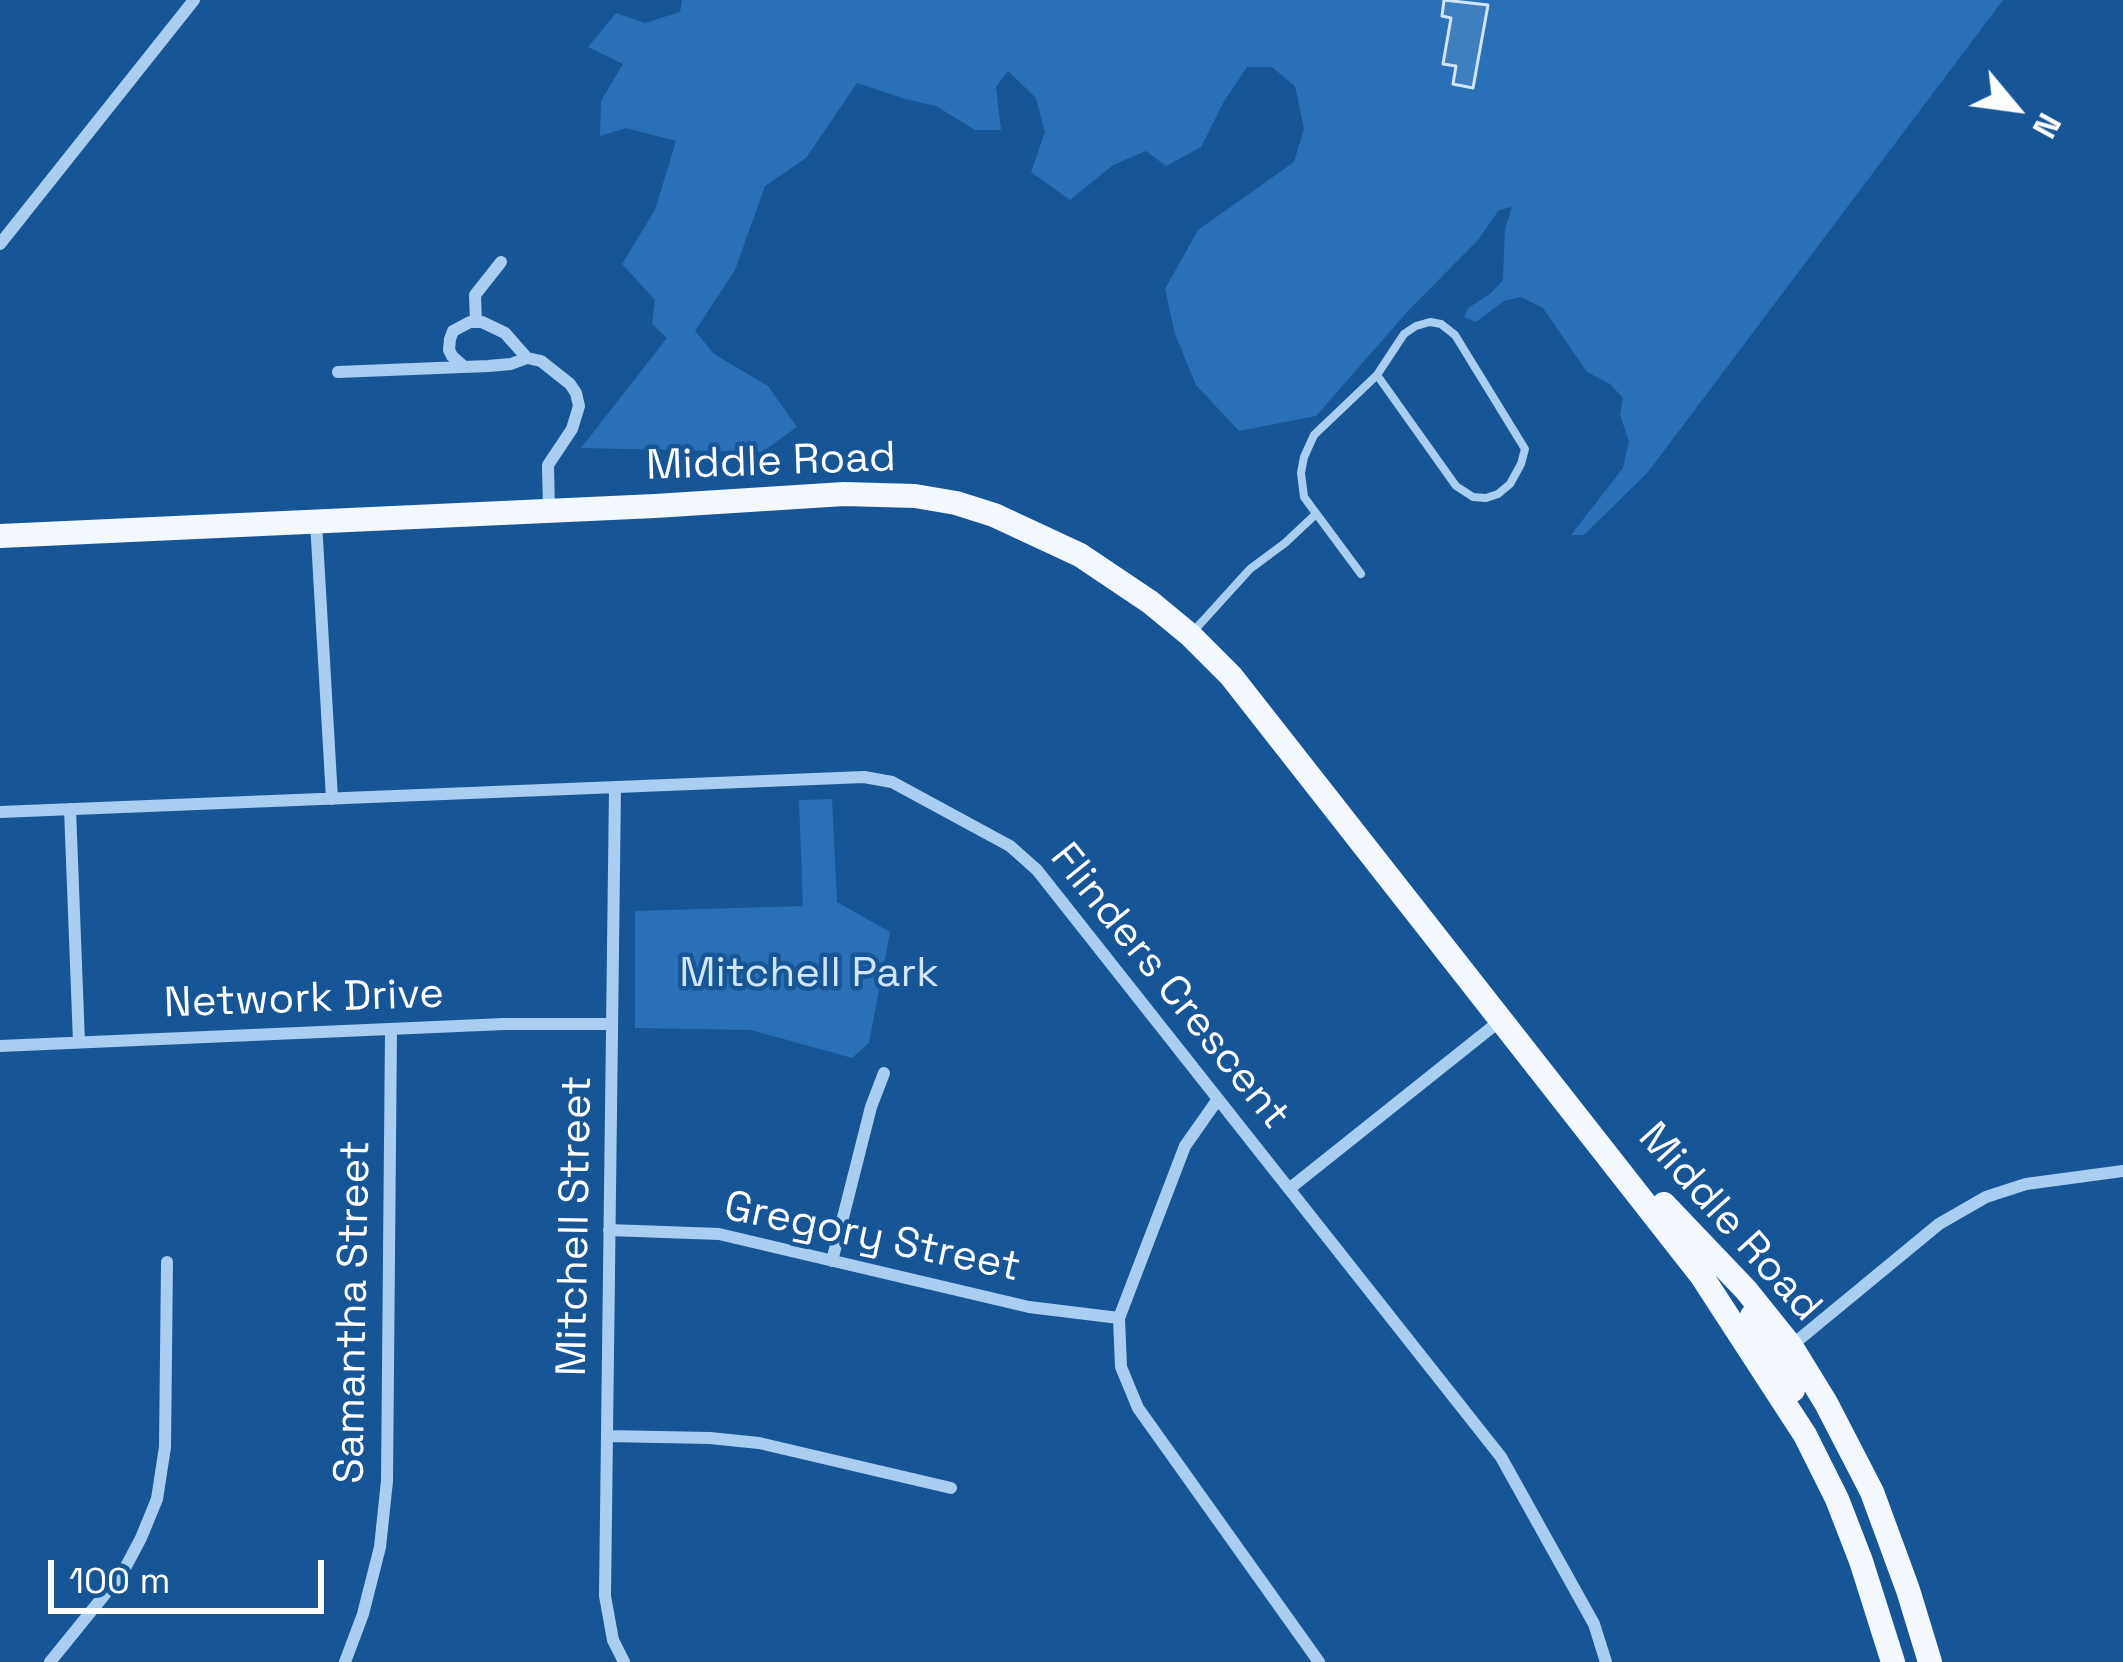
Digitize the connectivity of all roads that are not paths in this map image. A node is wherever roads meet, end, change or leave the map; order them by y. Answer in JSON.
{"nodes":[{"id":1,"x":194,"y":0,"type":"edge"},
{"id":2,"x":0,"y":244,"type":"edge"},
{"id":3,"x":501,"y":262,"type":"dead end"},
{"id":4,"x":476,"y":322,"type":"junction"},
{"id":5,"x":527,"y":358,"type":"junction"},
{"id":6,"x":464,"y":366,"type":"junction"},
{"id":7,"x":338,"y":372,"type":"dead end"},
{"id":8,"x":1377,"y":375,"type":"junction"},
{"id":9,"x":549,"y":511,"type":"junction"},
{"id":10,"x":1316,"y":514,"type":"junction"},
{"id":11,"x":316,"y":521,"type":"junction"},
{"id":12,"x":0,"y":536,"type":"edge"},
{"id":13,"x":1361,"y":574,"type":"dead end"},
{"id":14,"x":1190,"y":635,"type":"junction"},
{"id":15,"x":615,"y":787,"type":"junction"},
{"id":16,"x":332,"y":799,"type":"junction"},
{"id":17,"x":70,"y":809,"type":"junction"},
{"id":18,"x":0,"y":812,"type":"edge"},
{"id":19,"x":1502,"y":1020,"type":"junction"},
{"id":20,"x":611,"y":1024,"type":"junction"},
{"id":21,"x":391,"y":1029,"type":"junction"},
{"id":22,"x":79,"y":1042,"type":"junction"},
{"id":23,"x":0,"y":1046,"type":"edge"},
{"id":24,"x":884,"y":1072,"type":"dead end"},
{"id":25,"x":1218,"y":1099,"type":"junction"},
{"id":26,"x":1570,"y":1108,"type":"junction"},
{"id":27,"x":2123,"y":1171,"type":"edge"},
{"id":28,"x":1289,"y":1190,"type":"junction"},
{"id":29,"x":609,"y":1230,"type":"junction"},
{"id":30,"x":832,"y":1261,"type":"junction"},
{"id":31,"x":167,"y":1262,"type":"dead end"},
{"id":32,"x":1746,"y":1290,"type":"junction"},
{"id":33,"x":1119,"y":1318,"type":"junction"},
{"id":34,"x":1791,"y":1346,"type":"junction"},
{"id":35,"x":1805,"y":1435,"type":"junction"},
{"id":36,"x":607,"y":1436,"type":"junction"},
{"id":37,"x":951,"y":1488,"type":"dead end"},
{"id":38,"x":50,"y":1662,"type":"edge"},
{"id":39,"x":345,"y":1662,"type":"edge"},
{"id":40,"x":624,"y":1662,"type":"edge"},
{"id":41,"x":1319,"y":1662,"type":"edge"},
{"id":42,"x":1606,"y":1662,"type":"edge"},
{"id":43,"x":1893,"y":1662,"type":"edge"},
{"id":44,"x":1930,"y":1662,"type":"edge"}],
"edges":[{"from":1,"to":2,"type":"street"},
{"from":3,"to":4,"type":"street"},
{"from":4,"to":5,"type":"street"},
{"from":4,"to":6,"type":"street"},
{"from":5,"to":6,"type":"street"},
{"from":5,"to":9,"type":"street"},
{"from":6,"to":7,"type":"street"},
{"from":8,"to":8,"type":"lane"},
{"from":8,"to":10,"type":"lane"},
{"from":9,"to":11,"type":"main road","name":"Middle Road"},
{"from":9,"to":14,"type":"main road","name":"Middle Road"},
{"from":10,"to":13,"type":"lane"},
{"from":10,"to":14,"type":"lane"},
{"from":11,"to":12,"type":"main road","name":"Middle Road"},
{"from":11,"to":16,"type":"street"},
{"from":14,"to":19,"type":"main road","name":"Middle Road"},
{"from":15,"to":16,"type":"street","name":"Flinders Crescent"},
{"from":15,"to":20,"type":"street","name":"Mitchell Street"},
{"from":15,"to":25,"type":"street","name":"Flinders Crescent"},
{"from":16,"to":17,"type":"street","name":"Flinders Crescent"},
{"from":17,"to":18,"type":"street","name":"Flinders Crescent"},
{"from":17,"to":22,"type":"street"},
{"from":19,"to":26,"type":"main road","name":"Middle Road"},
{"from":19,"to":28,"type":"street"},
{"from":20,"to":21,"type":"street","name":"Network Drive"},
{"from":20,"to":29,"type":"street","name":"Mitchell Street"},
{"from":21,"to":22,"type":"street","name":"Network Drive"},
{"from":21,"to":39,"type":"street","name":"Samantha Street"},
{"from":22,"to":23,"type":"street","name":"Network Drive"},
{"from":24,"to":30,"type":"street"},
{"from":25,"to":28,"type":"street","name":"Flinders Crescent"},
{"from":25,"to":33,"type":"street"},
{"from":26,"to":32,"type":"main road","name":"Middle Road"},
{"from":26,"to":35,"type":"main road","name":"Middle Road"},
{"from":27,"to":34,"type":"street"},
{"from":28,"to":42,"type":"street","name":"Flinders Crescent"},
{"from":29,"to":30,"type":"street","name":"Gregory Street"},
{"from":29,"to":36,"type":"street","name":"Mitchell Street"},
{"from":30,"to":33,"type":"street","name":"Gregory Street"},
{"from":31,"to":38,"type":"street"},
{"from":32,"to":34,"type":"main road","name":"Middle Road"},
{"from":32,"to":35,"type":"main road"},
{"from":33,"to":41,"type":"street"},
{"from":34,"to":44,"type":"main road","name":"Middle Road"},
{"from":35,"to":43,"type":"main road","name":"Middle Road"},
{"from":36,"to":37,"type":"street"},
{"from":36,"to":40,"type":"street","name":"Mitchell Street"}]}
